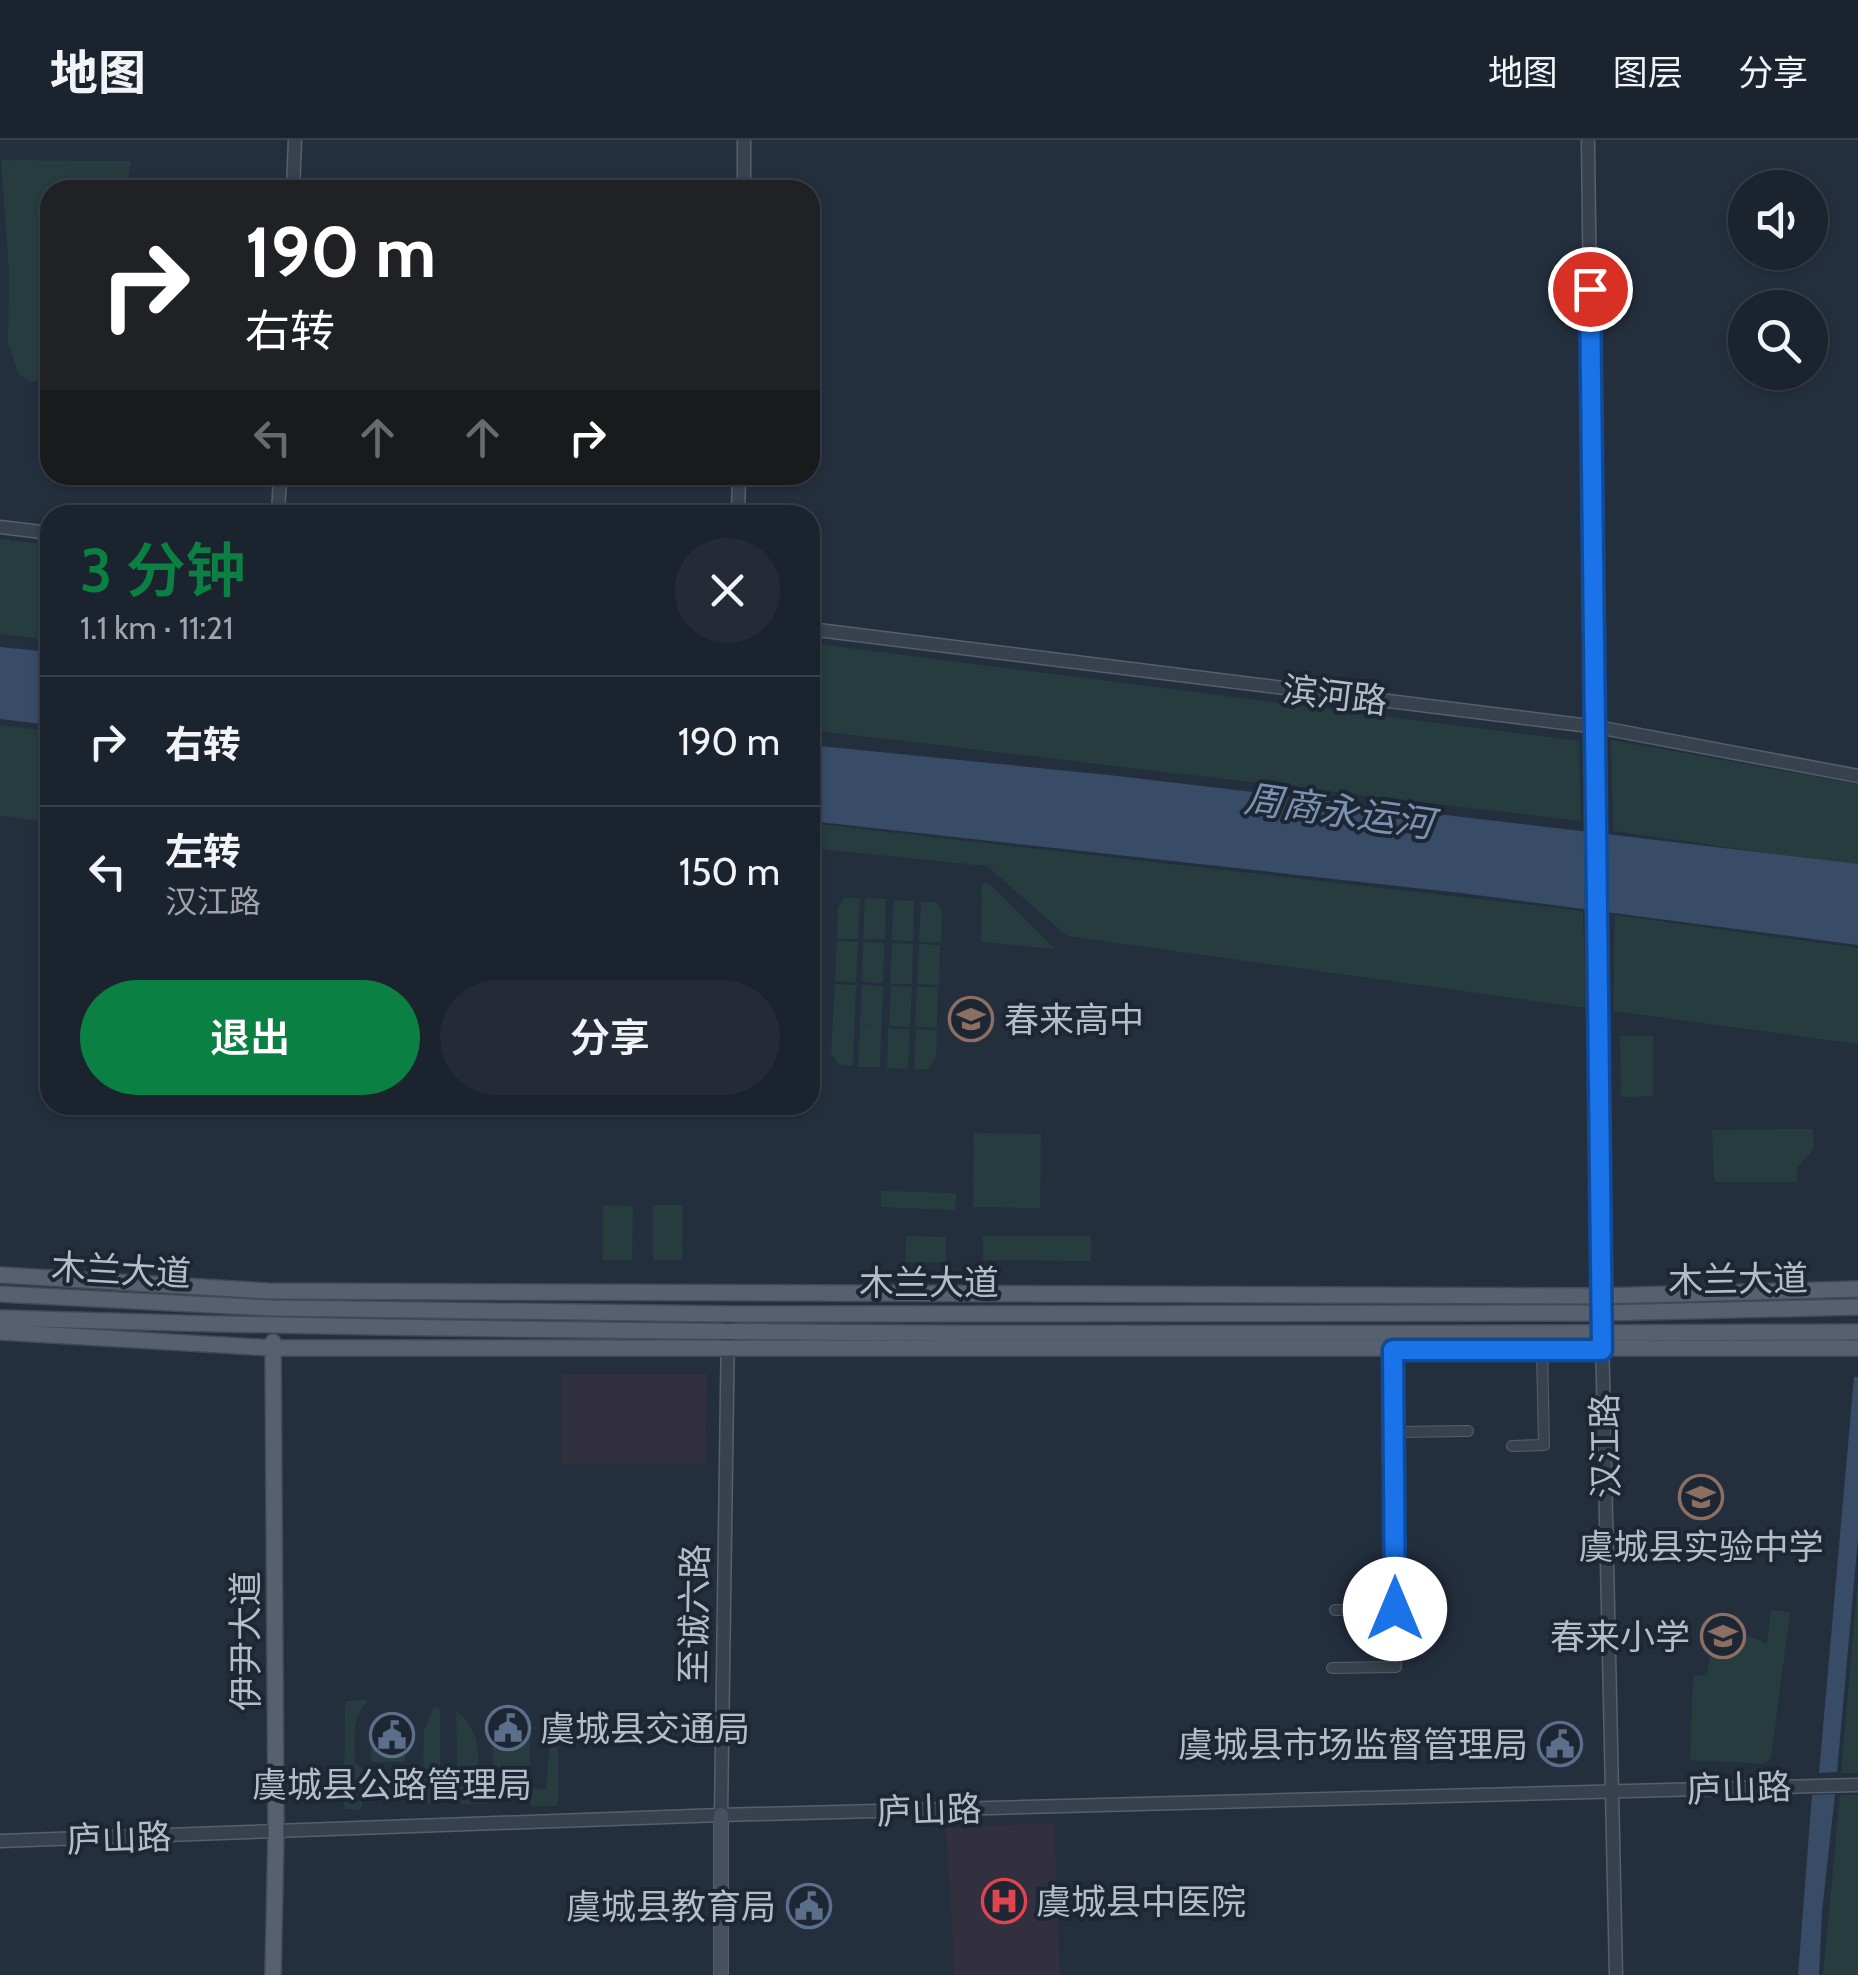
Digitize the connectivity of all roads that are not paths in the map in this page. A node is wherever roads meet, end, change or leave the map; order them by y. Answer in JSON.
{"nodes":[{"id":1,"x":295,"y":140,"type":"edge"},
{"id":2,"x":744,"y":140,"type":"edge"},
{"id":3,"x":1588,"y":140,"type":"edge"},
{"id":4,"x":293,"y":180,"type":"edge"},
{"id":5,"x":744,"y":180,"type":"edge"},
{"id":6,"x":0,"y":527,"type":"edge"},
{"id":7,"x":40,"y":531,"type":"edge"},
{"id":8,"x":820,"y":630,"type":"edge"},
{"id":9,"x":1597,"y":727,"type":"junction"},
{"id":10,"x":1858,"y":776,"type":"edge"},
{"id":11,"x":0,"y":1276,"type":"edge"},
{"id":12,"x":1858,"y":1289,"type":"edge"},
{"id":13,"x":0,"y":1294,"type":"edge"},
{"id":14,"x":1602,"y":1305,"type":"junction"},
{"id":15,"x":1858,"y":1307,"type":"edge"},
{"id":16,"x":272,"y":1308,"type":"junction"},
{"id":17,"x":728,"y":1314,"type":"junction"},
{"id":18,"x":0,"y":1318,"type":"edge"},
{"id":19,"x":273,"y":1326,"type":"junction"},
{"id":20,"x":0,"y":1332,"type":"edge"},
{"id":21,"x":1602,"y":1332,"type":"junction"},
{"id":22,"x":1858,"y":1332,"type":"edge"},
{"id":23,"x":728,"y":1341,"type":"junction"},
{"id":24,"x":273,"y":1348,"type":"junction"},
{"id":25,"x":1858,"y":1348,"type":"edge"},
{"id":26,"x":1393,"y":1350,"type":"junction"},
{"id":27,"x":1542,"y":1350,"type":"junction"},
{"id":28,"x":1602,"y":1350,"type":"junction"},
{"id":29,"x":1468,"y":1431,"type":"dead end"},
{"id":30,"x":1394,"y":1432,"type":"junction"},
{"id":31,"x":1512,"y":1446,"type":"dead end"},
{"id":32,"x":1395,"y":1609,"type":"junction"},
{"id":33,"x":1334,"y":1610,"type":"dead end"},
{"id":34,"x":1332,"y":1668,"type":"dead end"},
{"id":35,"x":1858,"y":1784,"type":"edge"},
{"id":36,"x":1613,"y":1792,"type":"junction"},
{"id":37,"x":721,"y":1815,"type":"junction"},
{"id":38,"x":276,"y":1833,"type":"junction"},
{"id":39,"x":0,"y":1841,"type":"edge"},
{"id":40,"x":273,"y":1975,"type":"edge"},
{"id":41,"x":721,"y":1975,"type":"edge"},
{"id":42,"x":1616,"y":1975,"type":"edge"}],
"edges":[{"from":1,"to":4,"type":"street"},
{"from":2,"to":5,"type":"street"},
{"from":3,"to":9,"type":"street","name":"汉江路"},
{"from":6,"to":7,"type":"street"},
{"from":8,"to":9,"type":"street","name":"滨河路"},
{"from":9,"to":10,"type":"street","name":"滨河路"},
{"from":9,"to":14,"type":"street","name":"汉江路"},
{"from":11,"to":14,"type":"main road"},
{"from":12,"to":14,"type":"main road"},
{"from":13,"to":16,"type":"main road","name":"木兰大道"},
{"from":14,"to":15,"type":"main road","name":"木兰大道"},
{"from":14,"to":17,"type":"main road","name":"木兰大道"},
{"from":14,"to":21,"type":"street","name":"汉江路"},
{"from":16,"to":17,"type":"main road","name":"木兰大道"},
{"from":16,"to":19,"type":"main road","name":"伊尹大道"},
{"from":17,"to":23,"type":"street","name":"至诚六路"},
{"from":18,"to":19,"type":"main road","name":"木兰大道"},
{"from":19,"to":23,"type":"main road","name":"木兰大道"},
{"from":19,"to":24,"type":"main road","name":"伊尹大道"},
{"from":20,"to":24,"type":"main road"},
{"from":21,"to":22,"type":"main road","name":"木兰大道"},
{"from":21,"to":23,"type":"main road","name":"木兰大道"},
{"from":21,"to":28,"type":"street","name":"汉江路"},
{"from":23,"to":24,"type":"main road"},
{"from":23,"to":26,"type":"main road"},
{"from":23,"to":37,"type":"street","name":"至诚六路"},
{"from":24,"to":38,"type":"main road","name":"伊尹大道"},
{"from":25,"to":28,"type":"main road"},
{"from":26,"to":27,"type":"main road"},
{"from":26,"to":30,"type":"street"},
{"from":27,"to":28,"type":"main road"},
{"from":27,"to":31,"type":"street"},
{"from":28,"to":36,"type":"street","name":"汉江路"},
{"from":29,"to":30,"type":"street"},
{"from":30,"to":32,"type":"street"},
{"from":32,"to":33,"type":"street"},
{"from":32,"to":34,"type":"street"},
{"from":35,"to":36,"type":"street","name":"庐山路"},
{"from":36,"to":37,"type":"street","name":"庐山路"},
{"from":36,"to":42,"type":"street","name":"汉江路"},
{"from":37,"to":38,"type":"street","name":"庐山路"},
{"from":37,"to":41,"type":"main road","name":"至诚六路"},
{"from":38,"to":39,"type":"street","name":"庐山路"},
{"from":38,"to":40,"type":"main road","name":"伊尹大道"}]}
